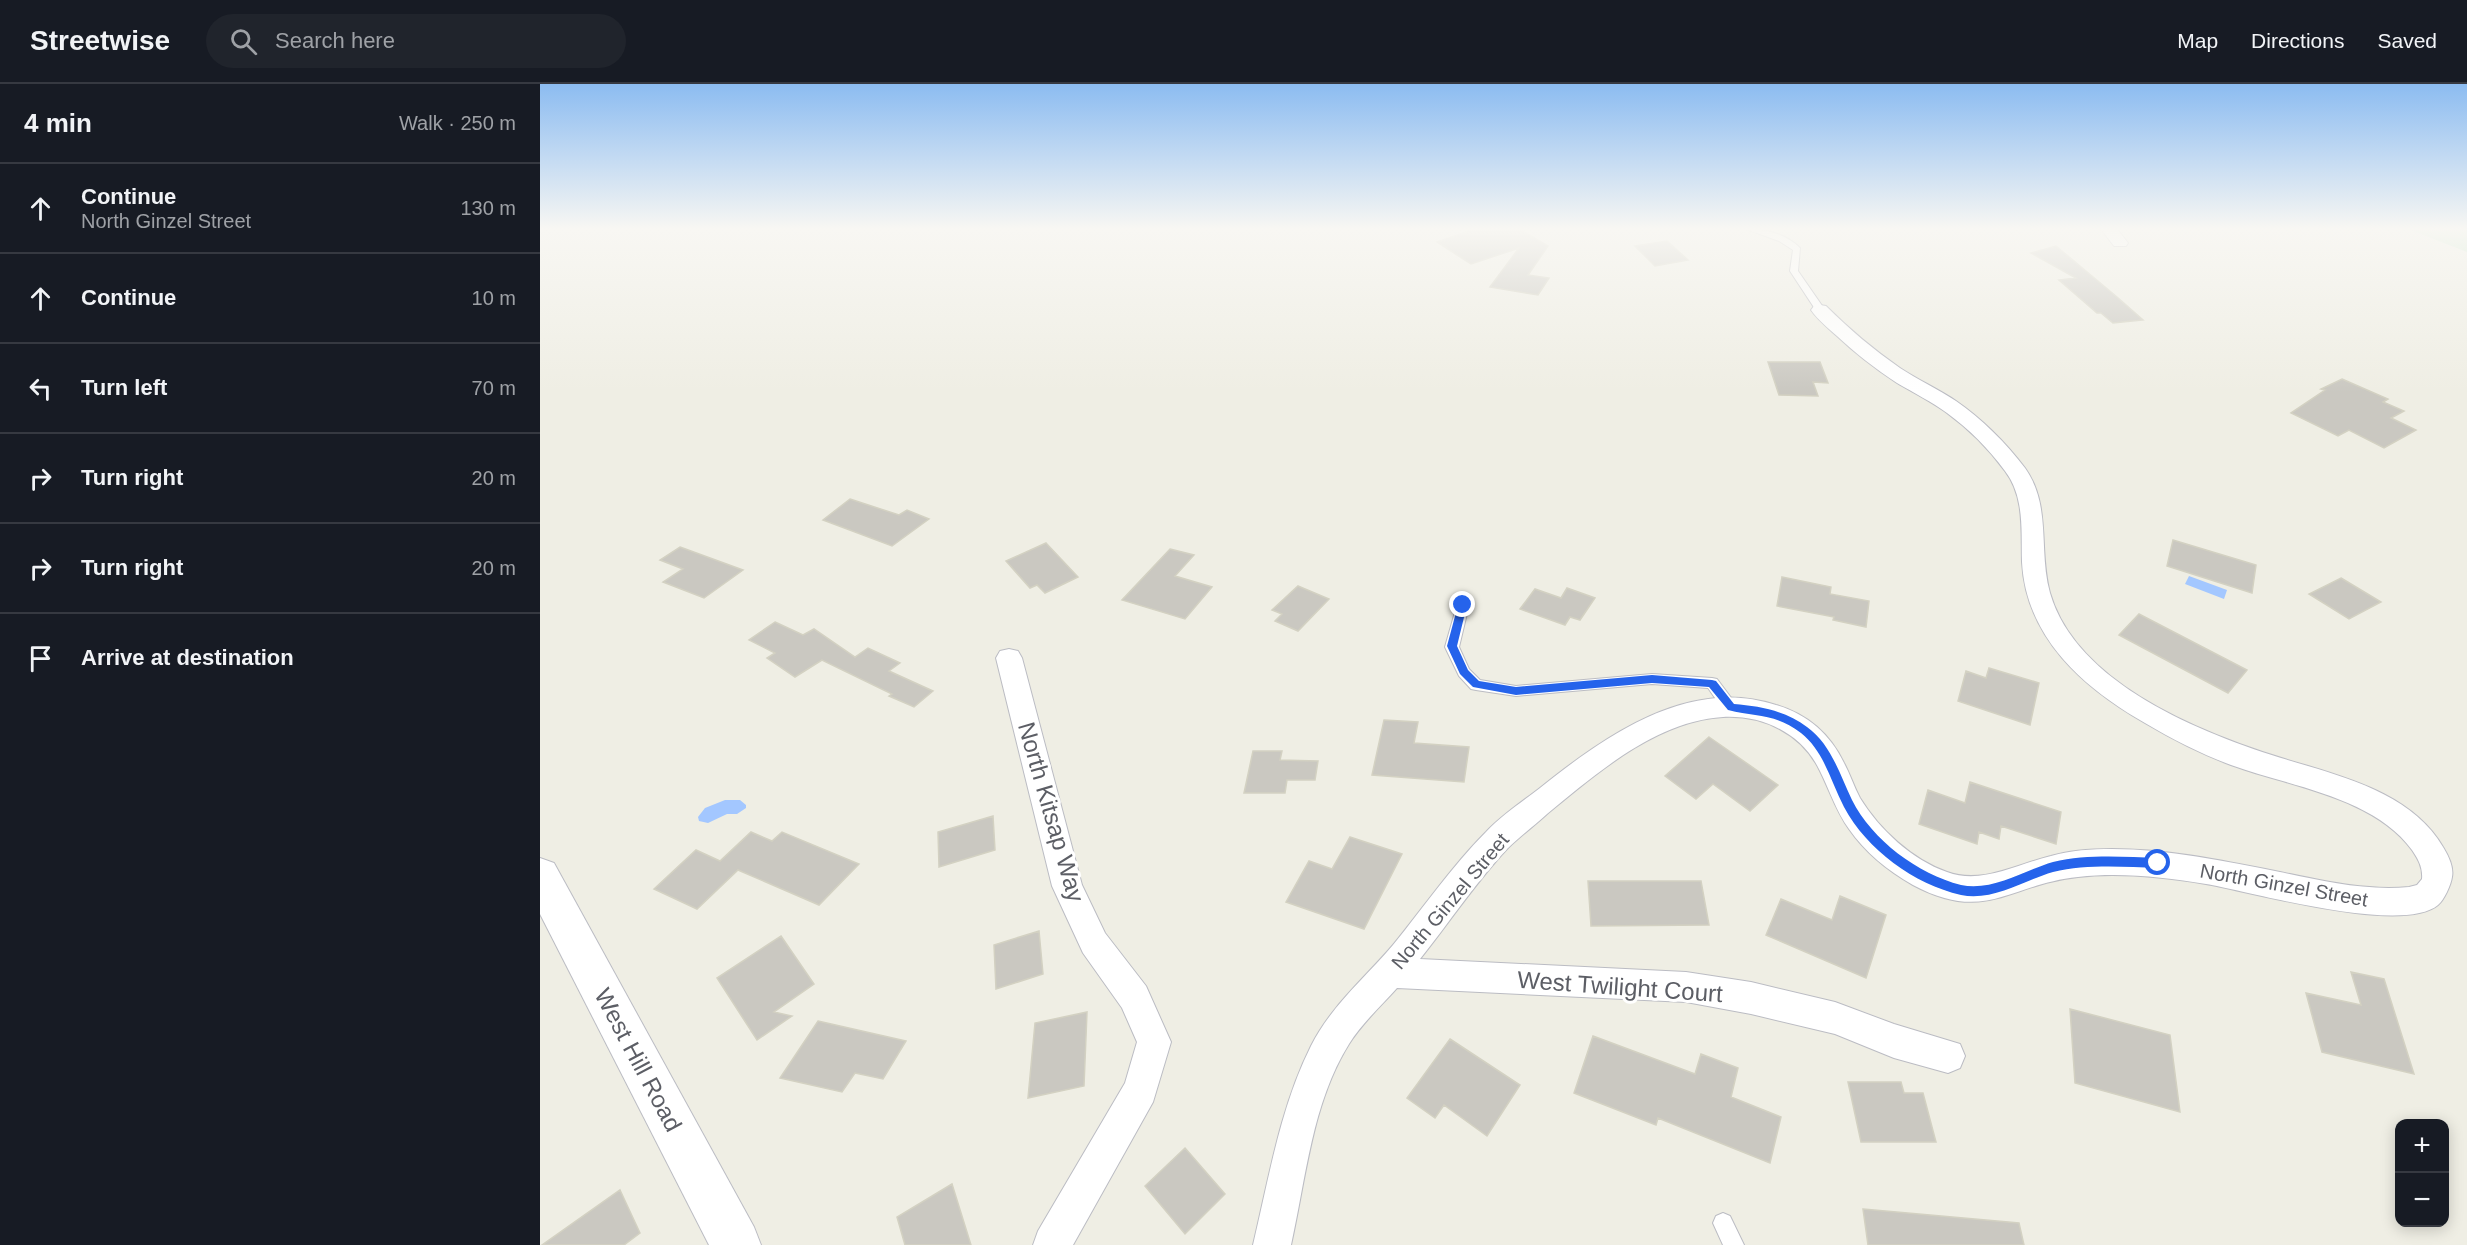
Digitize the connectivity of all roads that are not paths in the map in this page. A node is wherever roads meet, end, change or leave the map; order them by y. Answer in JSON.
{"nodes":[{"id":1,"x":1802,"y":283,"type":"edge"},
{"id":2,"x":1820,"y":310,"type":"joint"},
{"id":3,"x":1463,"y":605,"type":"dead end"},
{"id":4,"x":1009,"y":658,"type":"dead end"},
{"id":5,"x":1731,"y":707,"type":"junction"},
{"id":6,"x":540,"y":874,"type":"edge"},
{"id":7,"x":1390,"y":973,"type":"junction"},
{"id":8,"x":1948,"y":1056,"type":"dead end"},
{"id":9,"x":1723,"y":1223,"type":"dead end"},
{"id":10,"x":735,"y":1245,"type":"edge"},
{"id":11,"x":1052,"y":1245,"type":"edge"},
{"id":12,"x":1272,"y":1245,"type":"edge"},
{"id":13,"x":1734,"y":1245,"type":"edge"}],
"edges":[{"from":1,"to":2,"type":"lane"},
{"from":2,"to":5,"type":"street","name":"North Ginzel Street"},
{"from":3,"to":5,"type":"lane"},
{"from":4,"to":11,"type":"street","name":"North Kitsap Way"},
{"from":5,"to":7,"type":"street","name":"North Ginzel Street"},
{"from":6,"to":10,"type":"street","name":"West Hill Road"},
{"from":7,"to":8,"type":"street","name":"West Twilight Court"},
{"from":7,"to":12,"type":"street","name":"North Ginzel Street"},
{"from":9,"to":13,"type":"lane"}]}
